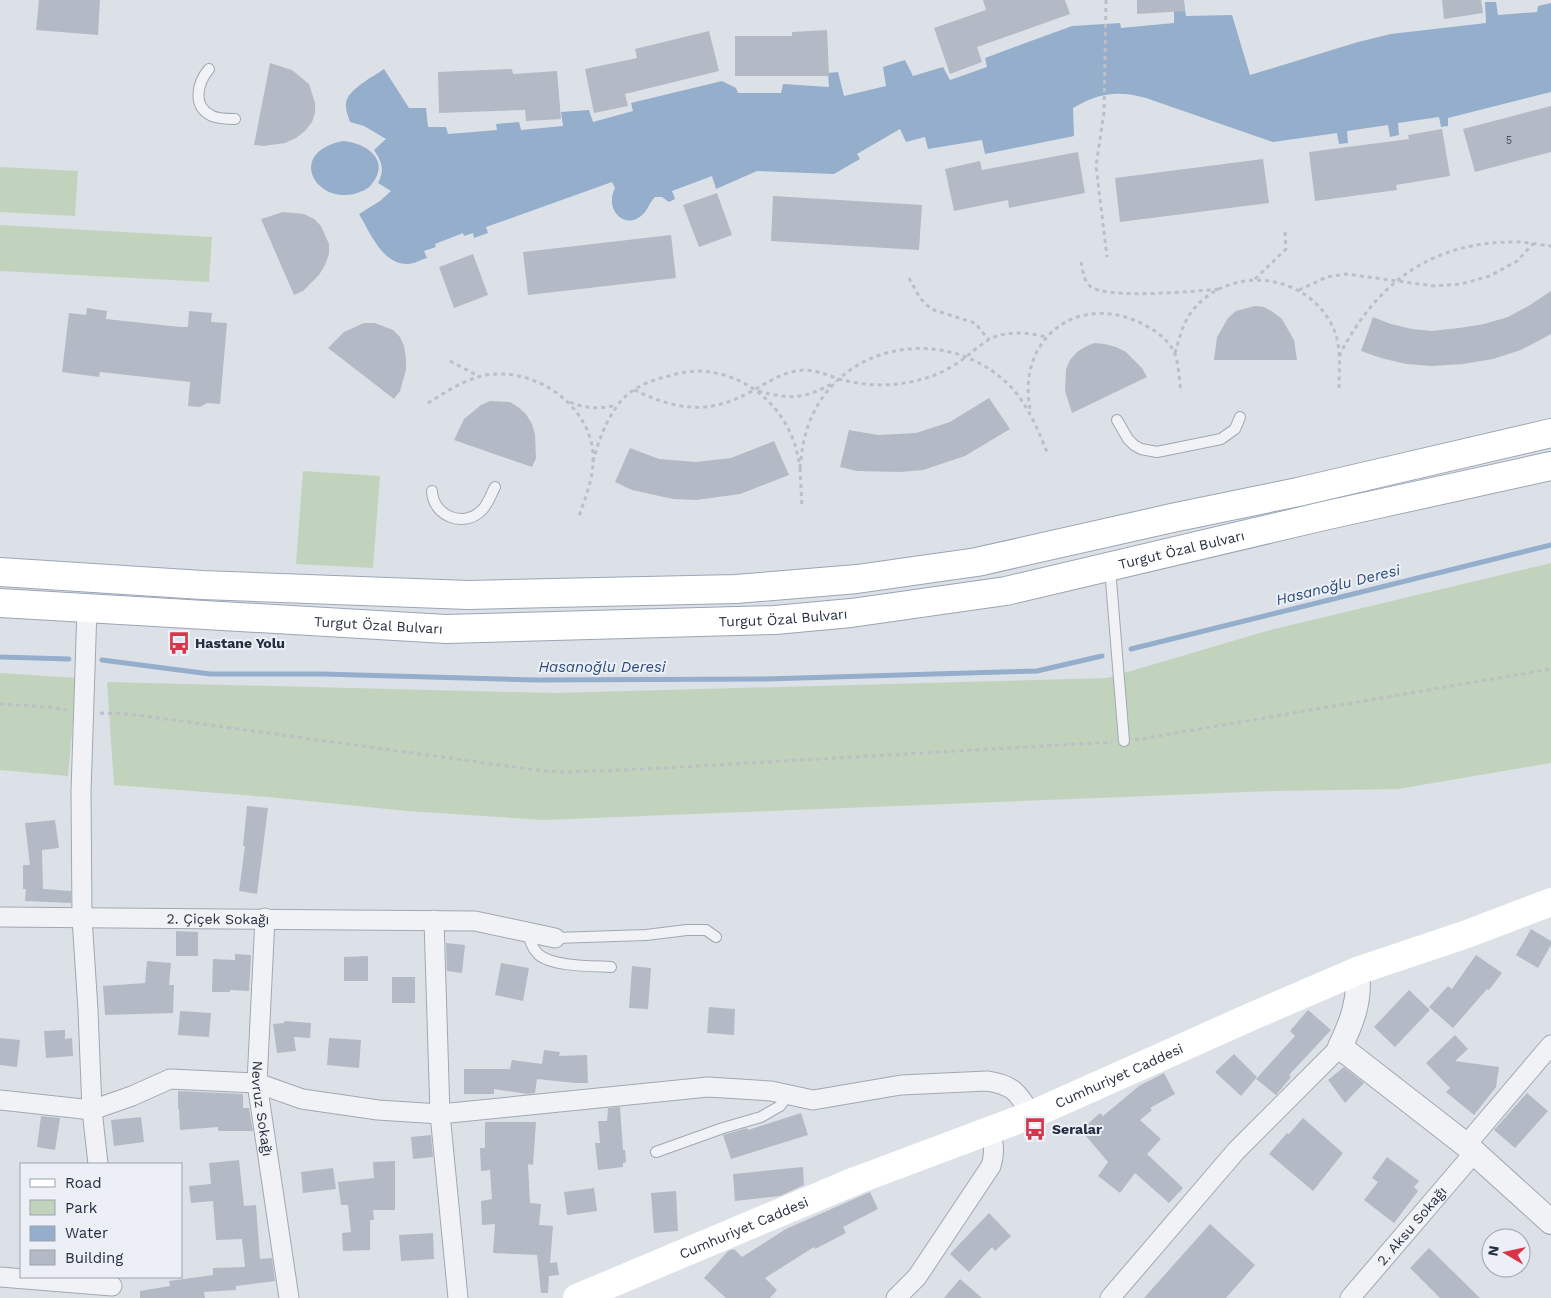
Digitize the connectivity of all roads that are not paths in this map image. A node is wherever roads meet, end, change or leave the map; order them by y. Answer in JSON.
{"nodes":[{"id":1,"x":209,"y":69,"type":"dead end"},
{"id":2,"x":235,"y":119,"type":"dead end"},
{"id":3,"x":1240,"y":416,"type":"dead end"},
{"id":4,"x":1117,"y":420,"type":"dead end"},
{"id":5,"x":1551,"y":433,"type":"edge"},
{"id":6,"x":1551,"y":466,"type":"edge"},
{"id":7,"x":495,"y":487,"type":"dead end"},
{"id":8,"x":432,"y":491,"type":"dead end"},
{"id":9,"x":1110,"y":566,"type":"junction"},
{"id":10,"x":0,"y":572,"type":"edge"},
{"id":11,"x":0,"y":603,"type":"edge"},
{"id":12,"x":87,"y":608,"type":"junction"},
{"id":13,"x":1124,"y":741,"type":"road end"},
{"id":14,"x":1551,"y":902,"type":"edge"},
{"id":15,"x":0,"y":917,"type":"edge"},
{"id":16,"x":82,"y":918,"type":"junction"},
{"id":17,"x":264,"y":918,"type":"junction"},
{"id":18,"x":434,"y":920,"type":"junction"},
{"id":19,"x":528,"y":933,"type":"junction"},
{"id":20,"x":716,"y":936,"type":"dead end"},
{"id":21,"x":555,"y":938,"type":"joint"},
{"id":22,"x":611,"y":967,"type":"dead end"},
{"id":23,"x":1357,"y":971,"type":"junction"},
{"id":24,"x":1551,"y":1045,"type":"edge"},
{"id":25,"x":1340,"y":1047,"type":"junction"},
{"id":26,"x":257,"y":1083,"type":"junction"},
{"id":27,"x":788,"y":1095,"type":"junction"},
{"id":28,"x":0,"y":1100,"type":"edge"},
{"id":29,"x":92,"y":1110,"type":"junction"},
{"id":30,"x":440,"y":1114,"type":"junction"},
{"id":31,"x":1031,"y":1115,"type":"junction"},
{"id":32,"x":990,"y":1130,"type":"junction"},
{"id":33,"x":1470,"y":1149,"type":"junction"},
{"id":34,"x":656,"y":1152,"type":"dead end"},
{"id":35,"x":98,"y":1163,"type":"edge"},
{"id":36,"x":1551,"y":1222,"type":"edge"},
{"id":37,"x":0,"y":1277,"type":"edge"},
{"id":38,"x":112,"y":1287,"type":"edge"},
{"id":39,"x":289,"y":1298,"type":"edge"},
{"id":40,"x":458,"y":1298,"type":"edge"},
{"id":41,"x":576,"y":1298,"type":"edge"},
{"id":42,"x":896,"y":1298,"type":"edge"},
{"id":43,"x":1110,"y":1298,"type":"edge"},
{"id":44,"x":1350,"y":1298,"type":"edge"}],
"edges":[{"from":1,"to":2,"type":"lane"},
{"from":3,"to":4,"type":"lane"},
{"from":5,"to":10,"type":"main road"},
{"from":6,"to":9,"type":"main road","name":"Turgut Özal Bulvarı"},
{"from":7,"to":8,"type":"lane"},
{"from":9,"to":12,"type":"main road","name":"Turgut Özal Bulvarı"},
{"from":9,"to":13,"type":"lane"},
{"from":11,"to":12,"type":"main road","name":"Turgut Özal Bulvarı"},
{"from":12,"to":16,"type":"street"},
{"from":14,"to":23,"type":"main road","name":"Cumhuriyet Caddesi"},
{"from":15,"to":16,"type":"street","name":"2. Çiçek Sokağı"},
{"from":16,"to":17,"type":"street","name":"2. Çiçek Sokağı"},
{"from":16,"to":29,"type":"street"},
{"from":17,"to":18,"type":"street","name":"2. Çiçek Sokağı"},
{"from":17,"to":26,"type":"street","name":"Nevruz Sokağı"},
{"from":18,"to":19,"type":"street","name":"2. Çiçek Sokağı"},
{"from":18,"to":30,"type":"street"},
{"from":19,"to":21,"type":"street","name":"2. Çiçek Sokağı"},
{"from":19,"to":22,"type":"lane"},
{"from":20,"to":21,"type":"lane"},
{"from":23,"to":25,"type":"street"},
{"from":23,"to":31,"type":"main road","name":"Cumhuriyet Caddesi"},
{"from":24,"to":33,"type":"street","name":"2. Aksu Sokağı"},
{"from":25,"to":33,"type":"street"},
{"from":25,"to":43,"type":"street"},
{"from":26,"to":29,"type":"street"},
{"from":26,"to":30,"type":"street"},
{"from":26,"to":39,"type":"street","name":"Nevruz Sokağı"},
{"from":27,"to":30,"type":"street"},
{"from":27,"to":31,"type":"street"},
{"from":27,"to":34,"type":"lane"},
{"from":28,"to":29,"type":"street"},
{"from":29,"to":35,"type":"street"},
{"from":30,"to":40,"type":"street"},
{"from":31,"to":32,"type":"main road","name":"Cumhuriyet Caddesi"},
{"from":32,"to":41,"type":"main road","name":"Cumhuriyet Caddesi"},
{"from":32,"to":42,"type":"street"},
{"from":33,"to":36,"type":"street"},
{"from":33,"to":44,"type":"street","name":"2. Aksu Sokağı"},
{"from":37,"to":38,"type":"street"}]}
